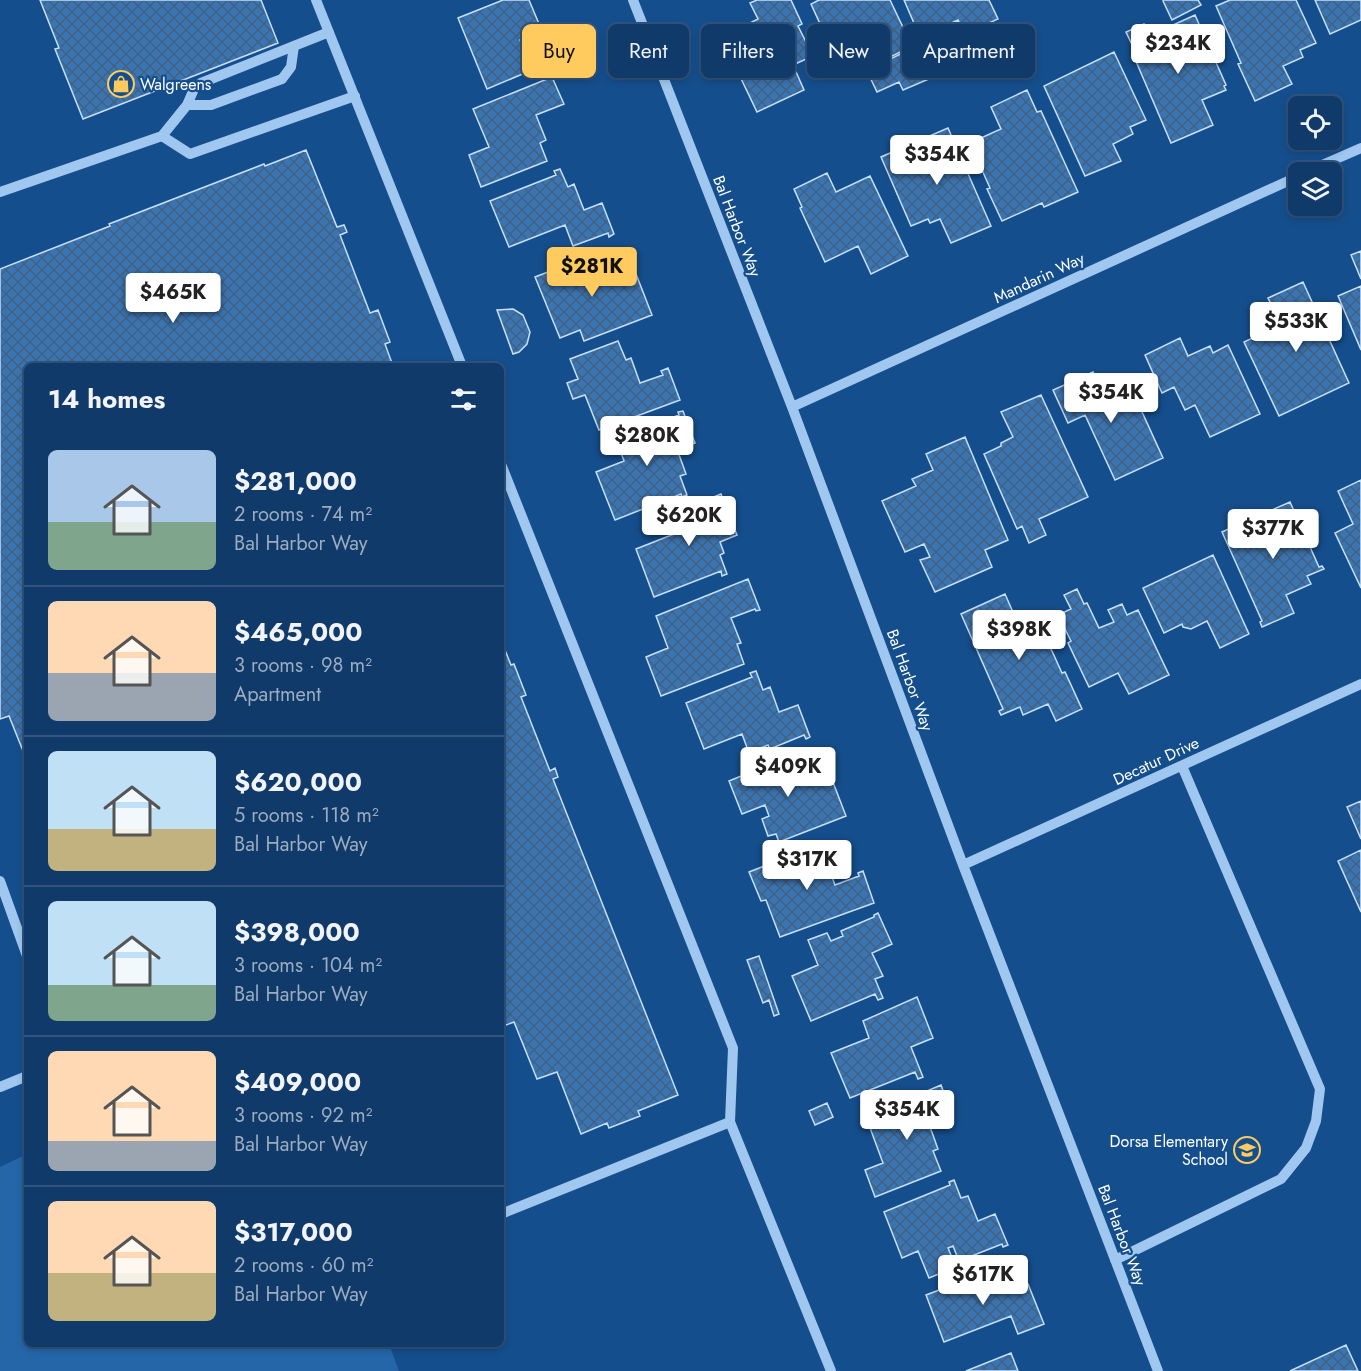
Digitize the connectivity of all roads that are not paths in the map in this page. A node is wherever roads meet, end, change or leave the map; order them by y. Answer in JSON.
{"nodes":[{"id":1,"x":316,"y":0,"type":"edge"},
{"id":2,"x":633,"y":0,"type":"edge"},
{"id":3,"x":329,"y":32,"type":"junction"},
{"id":4,"x":294,"y":46,"type":"junction"},
{"id":5,"x":355,"y":96,"type":"junction"},
{"id":6,"x":188,"y":105,"type":"junction"},
{"id":7,"x":162,"y":136,"type":"junction"},
{"id":8,"x":1361,"y":147,"type":"edge"},
{"id":9,"x":1328,"y":162,"type":"edge"},
{"id":10,"x":1288,"y":181,"type":"edge"},
{"id":11,"x":0,"y":192,"type":"edge"},
{"id":12,"x":461,"y":363,"type":"edge"},
{"id":13,"x":792,"y":407,"type":"junction"},
{"id":14,"x":504,"y":472,"type":"edge"},
{"id":15,"x":1361,"y":684,"type":"edge"},
{"id":16,"x":1182,"y":766,"type":"junction"},
{"id":17,"x":963,"y":866,"type":"junction"},
{"id":18,"x":0,"y":881,"type":"edge"},
{"id":19,"x":24,"y":948,"type":"edge"},
{"id":20,"x":24,"y":1077,"type":"edge"},
{"id":21,"x":0,"y":1087,"type":"edge"},
{"id":22,"x":730,"y":1122,"type":"junction"},
{"id":23,"x":504,"y":1213,"type":"edge"},
{"id":24,"x":1115,"y":1260,"type":"junction"},
{"id":25,"x":831,"y":1371,"type":"edge"},
{"id":26,"x":1158,"y":1371,"type":"edge"}],
"edges":[{"from":1,"to":3,"type":"street"},
{"from":2,"to":13,"type":"street","name":"Bal Harbor Way"},
{"from":3,"to":4,"type":"street"},
{"from":3,"to":5,"type":"street"},
{"from":4,"to":6,"type":"street"},
{"from":4,"to":6,"type":"street"},
{"from":5,"to":7,"type":"street"},
{"from":5,"to":12,"type":"street"},
{"from":6,"to":7,"type":"street"},
{"from":7,"to":11,"type":"street"},
{"from":8,"to":9,"type":"street"},
{"from":10,"to":13,"type":"street","name":"Mandarin Way"},
{"from":13,"to":17,"type":"street","name":"Bal Harbor Way"},
{"from":14,"to":22,"type":"street"},
{"from":15,"to":16,"type":"street","name":"Decatur Drive"},
{"from":16,"to":17,"type":"street","name":"Decatur Drive"},
{"from":16,"to":24,"type":"street"},
{"from":17,"to":24,"type":"street","name":"Bal Harbor Way"},
{"from":18,"to":19,"type":"street"},
{"from":20,"to":21,"type":"street"},
{"from":22,"to":23,"type":"street"},
{"from":22,"to":25,"type":"street"},
{"from":24,"to":26,"type":"street","name":"Bal Harbor Way"}]}
